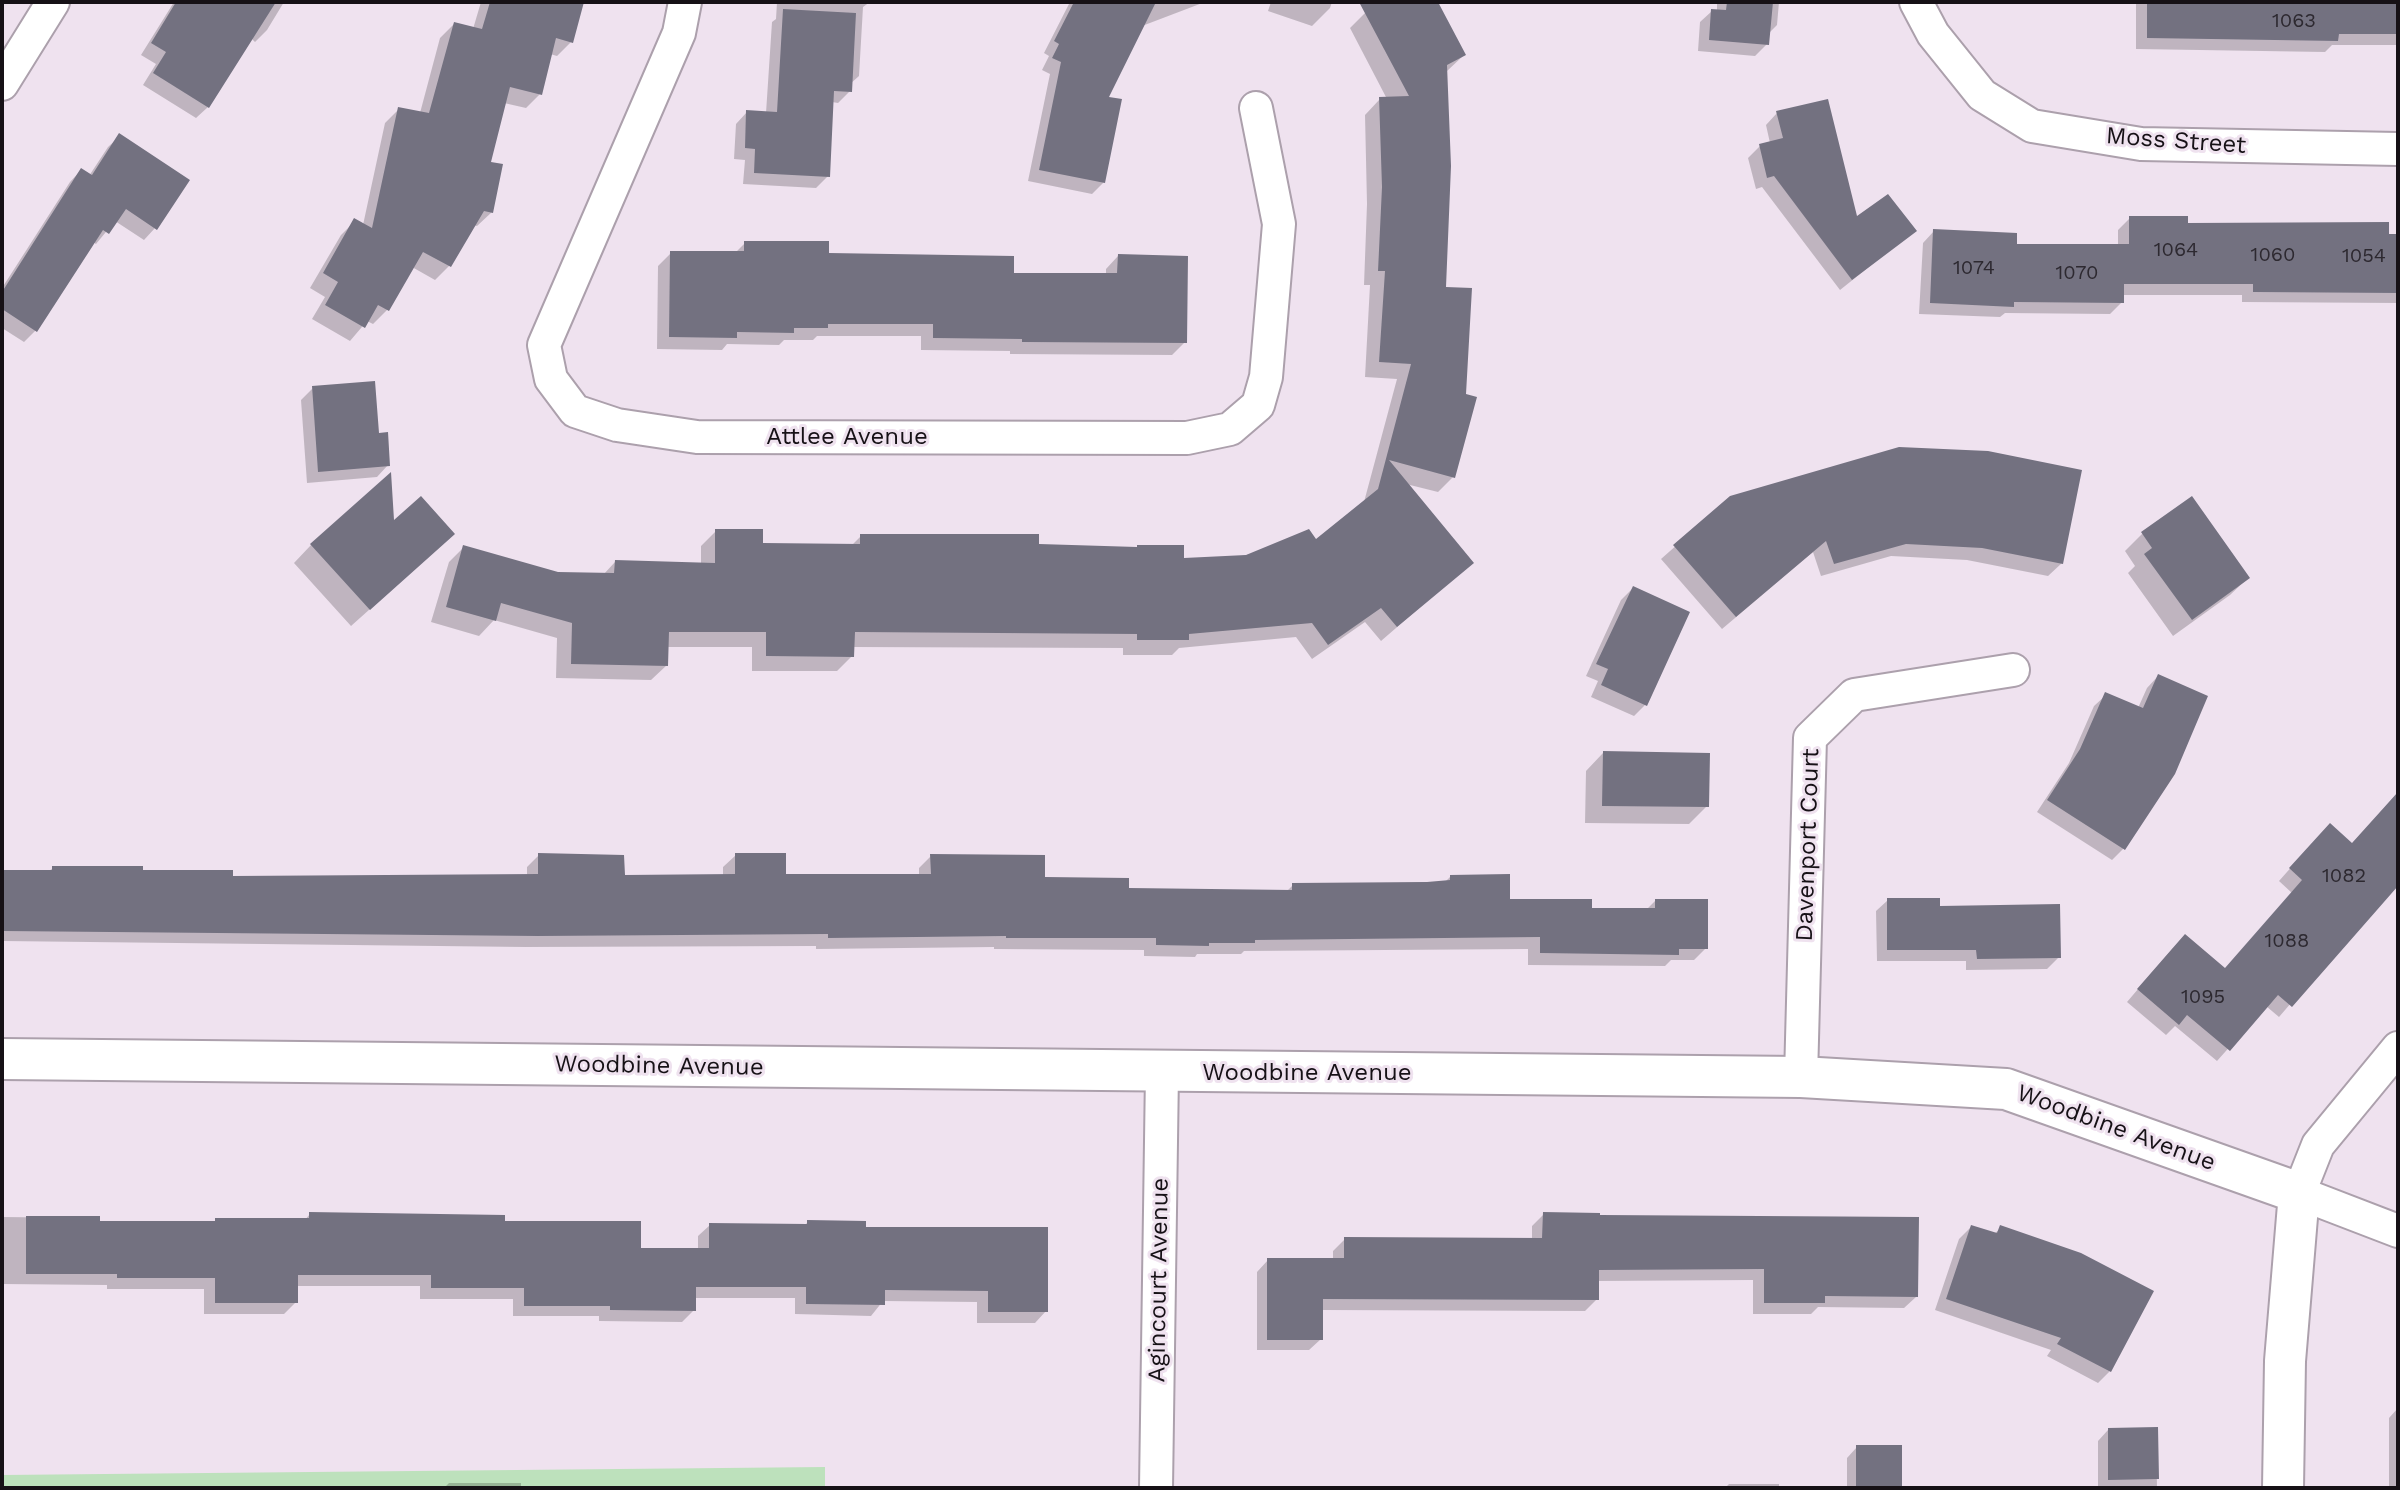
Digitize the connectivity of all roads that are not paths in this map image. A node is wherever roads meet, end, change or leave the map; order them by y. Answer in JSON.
{"nodes":[{"id":1,"x":53,"y":2,"type":"edge"},
{"id":2,"x":685,"y":2,"type":"edge"},
{"id":3,"x":1916,"y":2,"type":"edge"},
{"id":4,"x":2,"y":84,"type":"edge"},
{"id":5,"x":1256,"y":108,"type":"dead end"},
{"id":6,"x":2398,"y":149,"type":"edge"},
{"id":7,"x":2013,"y":670,"type":"dead end"},
{"id":8,"x":2398,"y":1048,"type":"edge"},
{"id":9,"x":2,"y":1059,"type":"edge"},
{"id":10,"x":1162,"y":1072,"type":"junction"},
{"id":11,"x":1801,"y":1077,"type":"junction"},
{"id":12,"x":2299,"y":1193,"type":"junction"},
{"id":13,"x":2398,"y":1231,"type":"edge"},
{"id":14,"x":1156,"y":1488,"type":"edge"},
{"id":15,"x":2283,"y":1488,"type":"edge"}],
"edges":[{"from":1,"to":4,"type":"street"},
{"from":2,"to":5,"type":"street","name":"Attlee Avenue"},
{"from":3,"to":6,"type":"street","name":"Moss Street"},
{"from":7,"to":11,"type":"street","name":"Davenport Court"},
{"from":8,"to":12,"type":"street"},
{"from":9,"to":10,"type":"street","name":"Woodbine Avenue"},
{"from":10,"to":11,"type":"street","name":"Woodbine Avenue"},
{"from":10,"to":14,"type":"street","name":"Agincourt Avenue"},
{"from":11,"to":12,"type":"street","name":"Woodbine Avenue"},
{"from":12,"to":13,"type":"street"},
{"from":12,"to":15,"type":"street"}]}
